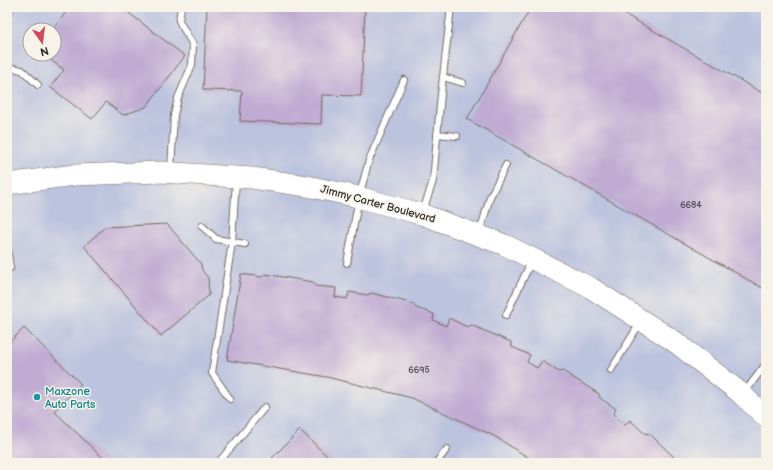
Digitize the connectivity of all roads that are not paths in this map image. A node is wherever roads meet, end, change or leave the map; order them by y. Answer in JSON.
{"nodes":[{"id":1,"x":8,"y":7,"type":"edge"},
{"id":2,"x":181,"y":7,"type":"edge"},
{"id":3,"x":451,"y":7,"type":"edge"},
{"id":4,"x":7,"y":10,"type":"edge"},
{"id":5,"x":7,"y":67,"type":"edge"},
{"id":6,"x":443,"y":77,"type":"junction"},
{"id":7,"x":404,"y":80,"type":"dead end"},
{"id":8,"x":463,"y":83,"type":"dead end"},
{"id":9,"x":38,"y":85,"type":"dead end"},
{"id":10,"x":437,"y":134,"type":"junction"},
{"id":11,"x":457,"y":136,"type":"dead end"},
{"id":12,"x":506,"y":165,"type":"dead end"},
{"id":13,"x":171,"y":173,"type":"junction"},
{"id":14,"x":236,"y":177,"type":"junction"},
{"id":15,"x":7,"y":184,"type":"edge"},
{"id":16,"x":359,"y":197,"type":"junction"},
{"id":17,"x":422,"y":214,"type":"junction"},
{"id":18,"x":202,"y":226,"type":"dead end"},
{"id":19,"x":479,"y":235,"type":"junction"},
{"id":20,"x":232,"y":242,"type":"junction"},
{"id":21,"x":245,"y":244,"type":"dead end"},
{"id":22,"x":7,"y":247,"type":"edge"},
{"id":23,"x":532,"y":258,"type":"junction"},
{"id":24,"x":347,"y":263,"type":"dead end"},
{"id":25,"x":10,"y":268,"type":"dead end"},
{"id":26,"x":506,"y":315,"type":"dead end"},
{"id":27,"x":641,"y":320,"type":"junction"},
{"id":28,"x":766,"y":364,"type":"edge"},
{"id":29,"x":612,"y":370,"type":"dead end"},
{"id":30,"x":743,"y":395,"type":"junction"},
{"id":31,"x":230,"y":399,"type":"dead end"},
{"id":32,"x":265,"y":407,"type":"dead end"},
{"id":33,"x":766,"y":417,"type":"edge"},
{"id":34,"x":447,"y":449,"type":"dead end"},
{"id":35,"x":218,"y":463,"type":"edge"},
{"id":36,"x":436,"y":463,"type":"edge"}],
"edges":[{"from":1,"to":4,"type":"street"},
{"from":2,"to":13,"type":"lane"},
{"from":3,"to":6,"type":"lane"},
{"from":5,"to":9,"type":"lane"},
{"from":6,"to":8,"type":"lane"},
{"from":6,"to":10,"type":"lane"},
{"from":7,"to":16,"type":"lane"},
{"from":10,"to":11,"type":"lane"},
{"from":10,"to":17,"type":"lane"},
{"from":12,"to":19,"type":"lane"},
{"from":13,"to":14,"type":"main road","name":"Jimmy Carter Boulevard"},
{"from":13,"to":15,"type":"main road","name":"Jimmy Carter Boulevard"},
{"from":14,"to":16,"type":"main road","name":"Jimmy Carter Boulevard"},
{"from":14,"to":20,"type":"lane"},
{"from":16,"to":17,"type":"main road","name":"Jimmy Carter Boulevard"},
{"from":16,"to":24,"type":"lane"},
{"from":17,"to":19,"type":"main road","name":"Jimmy Carter Boulevard"},
{"from":18,"to":20,"type":"lane"},
{"from":19,"to":23,"type":"main road","name":"Jimmy Carter Boulevard"},
{"from":20,"to":21,"type":"lane"},
{"from":20,"to":31,"type":"lane"},
{"from":22,"to":25,"type":"lane"},
{"from":23,"to":26,"type":"lane"},
{"from":23,"to":27,"type":"main road","name":"Jimmy Carter Boulevard"},
{"from":27,"to":29,"type":"lane"},
{"from":27,"to":30,"type":"main road","name":"Jimmy Carter Boulevard"},
{"from":28,"to":30,"type":"lane"},
{"from":30,"to":33,"type":"main road","name":"Jimmy Carter Boulevard"},
{"from":32,"to":35,"type":"lane"},
{"from":34,"to":36,"type":"lane"}]}
